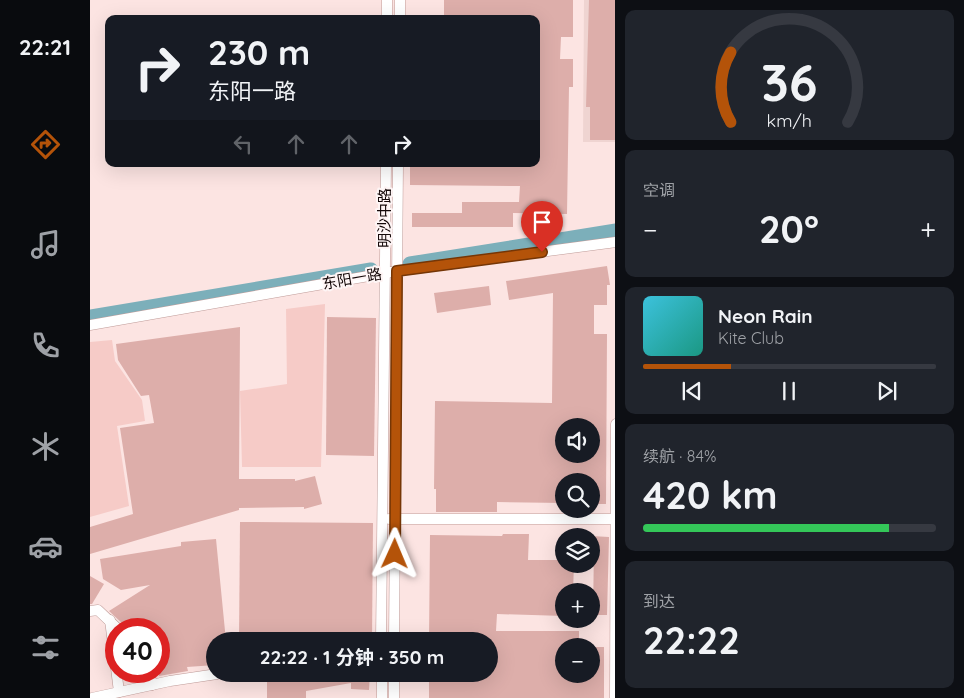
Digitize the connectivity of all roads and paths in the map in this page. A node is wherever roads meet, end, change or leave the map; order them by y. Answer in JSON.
{"nodes":[{"id":1,"x":387,"y":0,"type":"edge"},
{"id":2,"x":400,"y":0,"type":"edge"},
{"id":3,"x":387,"y":15,"type":"edge"},
{"id":4,"x":400,"y":15,"type":"edge"},
{"id":5,"x":386,"y":167,"type":"edge"},
{"id":6,"x":398,"y":167,"type":"edge"},
{"id":7,"x":615,"y":242,"type":"edge"},
{"id":8,"x":397,"y":271,"type":"junction"},
{"id":9,"x":385,"y":273,"type":"junction"},
{"id":10,"x":90,"y":325,"type":"edge"},
{"id":11,"x":615,"y":424,"type":"edge"},
{"id":12,"x":383,"y":519,"type":"junction"},
{"id":13,"x":396,"y":519,"type":"junction"},
{"id":14,"x":615,"y":519,"type":"edge"},
{"id":15,"x":90,"y":611,"type":"edge"},
{"id":16,"x":108,"y":618,"type":"edge"},
{"id":17,"x":382,"y":632,"type":"edge"},
{"id":18,"x":394,"y":632,"type":"edge"},
{"id":19,"x":206,"y":676,"type":"edge"},
{"id":20,"x":382,"y":682,"type":"edge"},
{"id":21,"x":394,"y":682,"type":"edge"},
{"id":22,"x":118,"y":683,"type":"edge"},
{"id":23,"x":152,"y":685,"type":"joint"},
{"id":24,"x":119,"y":692,"type":"junction"},
{"id":25,"x":92,"y":698,"type":"edge"},
{"id":26,"x":382,"y":698,"type":"edge"},
{"id":27,"x":394,"y":698,"type":"edge"},
{"id":28,"x":615,"y":698,"type":"edge"}],
"edges":[{"from":1,"to":3,"type":"street"},
{"from":2,"to":4,"type":"street"},
{"from":5,"to":9,"type":"street","name":"明沙中路"},
{"from":6,"to":8,"type":"street","name":"明沙中路"},
{"from":7,"to":8,"type":"street","name":"东阳一路"},
{"from":8,"to":9,"type":"street","name":"东阳一路"},
{"from":8,"to":13,"type":"street","name":"明沙中路"},
{"from":9,"to":10,"type":"street","name":"东阳一路"},
{"from":9,"to":12,"type":"street","name":"明沙中路"},
{"from":11,"to":14,"type":"street"},
{"from":12,"to":13,"type":"street"},
{"from":12,"to":17,"type":"street","name":"明沙中路"},
{"from":13,"to":14,"type":"street"},
{"from":13,"to":18,"type":"street","name":"明沙中路"},
{"from":14,"to":28,"type":"street"},
{"from":15,"to":16,"type":"street"},
{"from":19,"to":23,"type":"street"},
{"from":20,"to":26,"type":"street"},
{"from":21,"to":27,"type":"street"},
{"from":22,"to":24,"type":"street"},
{"from":23,"to":24,"type":"street"},
{"from":24,"to":25,"type":"street"}]}
